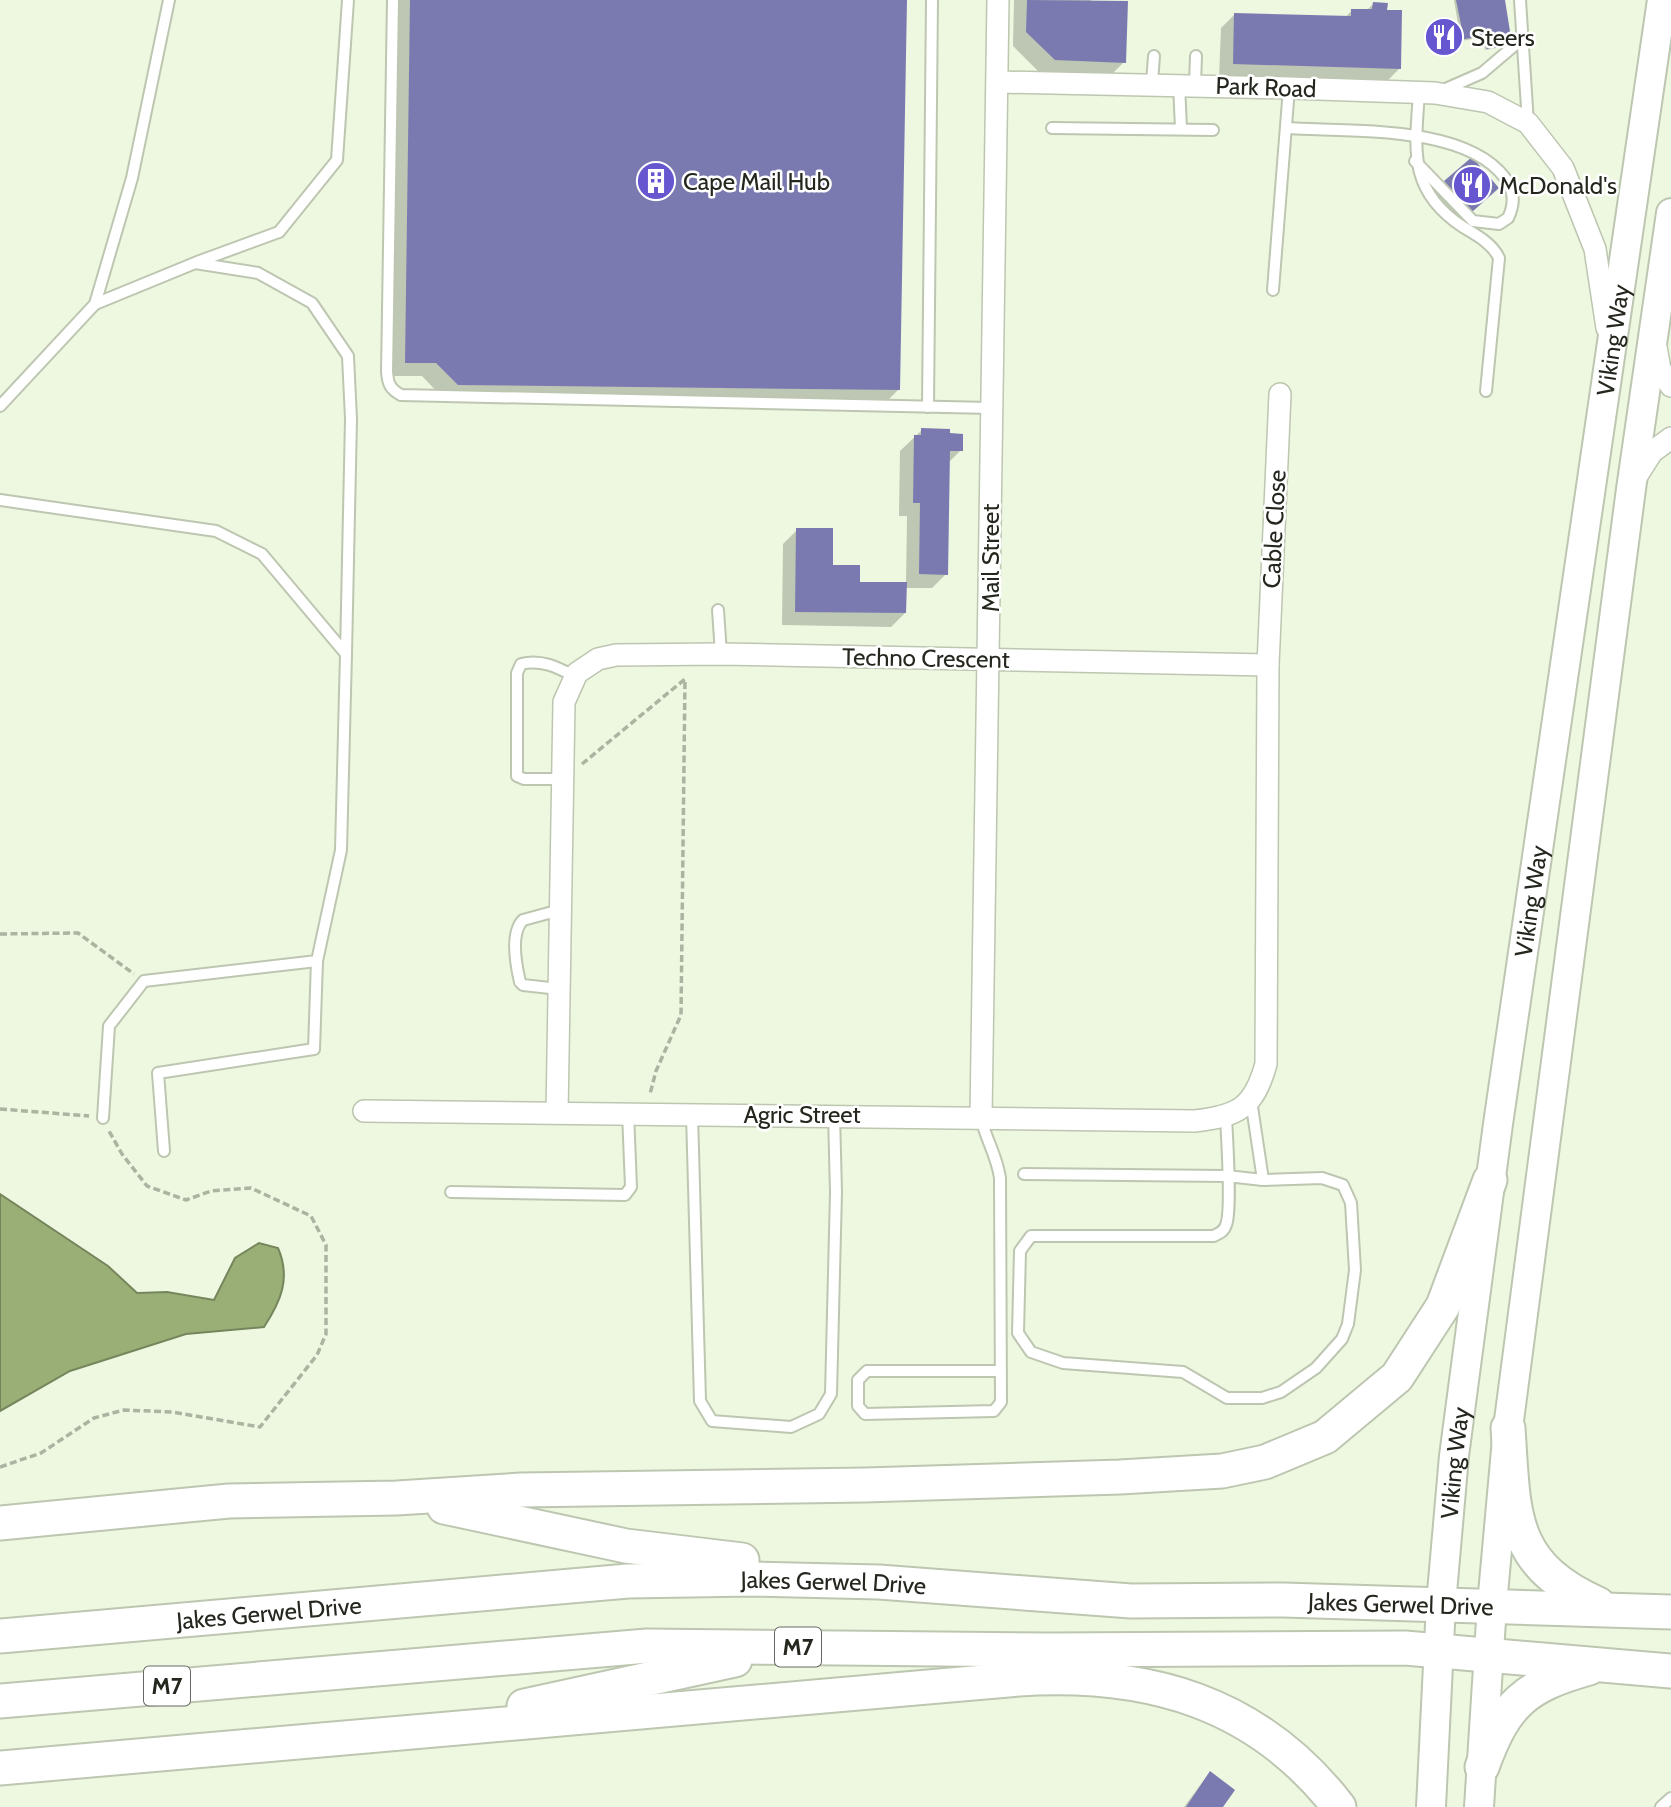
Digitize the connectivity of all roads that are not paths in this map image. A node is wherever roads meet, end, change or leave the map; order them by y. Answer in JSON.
{"nodes":[{"id":1,"x":169,"y":0,"type":"edge"},
{"id":2,"x":348,"y":0,"type":"edge"},
{"id":3,"x":393,"y":0,"type":"edge"},
{"id":4,"x":932,"y":0,"type":"edge"},
{"id":5,"x":998,"y":0,"type":"edge"},
{"id":6,"x":1520,"y":0,"type":"edge"},
{"id":7,"x":1662,"y":0,"type":"edge"},
{"id":8,"x":1522,"y":38,"type":"junction"},
{"id":9,"x":1154,"y":55,"type":"dead end"},
{"id":10,"x":1196,"y":56,"type":"dead end"},
{"id":11,"x":998,"y":82,"type":"junction"},
{"id":12,"x":1152,"y":83,"type":"junction"},
{"id":13,"x":1187,"y":84,"type":"junction"},
{"id":14,"x":1289,"y":88,"type":"junction"},
{"id":15,"x":1427,"y":93,"type":"junction"},
{"id":16,"x":1528,"y":123,"type":"junction"},
{"id":17,"x":1052,"y":128,"type":"dead end"},
{"id":18,"x":1286,"y":128,"type":"junction"},
{"id":19,"x":1181,"y":129,"type":"junction"},
{"id":20,"x":1213,"y":130,"type":"dead end"},
{"id":21,"x":1416,"y":136,"type":"junction"},
{"id":22,"x":1415,"y":161,"type":"junction"},
{"id":23,"x":1671,"y":213,"type":"edge"},
{"id":24,"x":195,"y":263,"type":"junction"},
{"id":25,"x":1273,"y":290,"type":"dead end"},
{"id":26,"x":95,"y":304,"type":"junction"},
{"id":27,"x":1654,"y":327,"type":"junction"},
{"id":28,"x":1611,"y":361,"type":"junction"},
{"id":29,"x":1671,"y":386,"type":"edge"},
{"id":30,"x":1486,"y":391,"type":"dead end"},
{"id":31,"x":1280,"y":394,"type":"dead end"},
{"id":32,"x":0,"y":406,"type":"edge"},
{"id":33,"x":928,"y":407,"type":"junction"},
{"id":34,"x":990,"y":408,"type":"junction"},
{"id":35,"x":1671,"y":438,"type":"edge"},
{"id":36,"x":1631,"y":489,"type":"junction"},
{"id":37,"x":0,"y":500,"type":"edge"},
{"id":38,"x":718,"y":610,"type":"dead end"},
{"id":39,"x":346,"y":654,"type":"junction"},
{"id":40,"x":720,"y":654,"type":"junction"},
{"id":41,"x":989,"y":660,"type":"junction"},
{"id":42,"x":1268,"y":665,"type":"junction"},
{"id":43,"x":574,"y":676,"type":"junction"},
{"id":44,"x":562,"y":779,"type":"junction"},
{"id":45,"x":560,"y":910,"type":"junction"},
{"id":46,"x":317,"y":961,"type":"junction"},
{"id":47,"x":559,"y":989,"type":"junction"},
{"id":48,"x":1239,"y":1109,"type":"junction"},
{"id":49,"x":364,"y":1111,"type":"dead end"},
{"id":50,"x":556,"y":1113,"type":"junction"},
{"id":51,"x":636,"y":1113,"type":"junction"},
{"id":52,"x":692,"y":1114,"type":"junction"},
{"id":53,"x":834,"y":1115,"type":"junction"},
{"id":54,"x":981,"y":1116,"type":"junction"},
{"id":55,"x":103,"y":1118,"type":"road end"},
{"id":56,"x":164,"y":1151,"type":"dead end"},
{"id":57,"x":1024,"y":1174,"type":"dead end"},
{"id":58,"x":1227,"y":1176,"type":"junction"},
{"id":59,"x":1263,"y":1180,"type":"junction"},
{"id":60,"x":1490,"y":1180,"type":"junction"},
{"id":61,"x":451,"y":1192,"type":"dead end"},
{"id":62,"x":1001,"y":1371,"type":"junction"},
{"id":63,"x":1508,"y":1428,"type":"junction"},
{"id":64,"x":397,"y":1498,"type":"junction"},
{"id":65,"x":0,"y":1523,"type":"edge"},
{"id":66,"x":879,"y":1582,"type":"junction"},
{"id":67,"x":1441,"y":1604,"type":"junction"},
{"id":68,"x":1492,"y":1605,"type":"junction"},
{"id":69,"x":1606,"y":1608,"type":"junction"},
{"id":70,"x":1671,"y":1612,"type":"edge"},
{"id":71,"x":0,"y":1636,"type":"edge"},
{"id":72,"x":795,"y":1647,"type":"junction"},
{"id":73,"x":1439,"y":1650,"type":"junction"},
{"id":74,"x":1489,"y":1653,"type":"junction"},
{"id":75,"x":1605,"y":1664,"type":"junction"},
{"id":76,"x":1671,"y":1671,"type":"edge"},
{"id":77,"x":0,"y":1701,"type":"edge"},
{"id":78,"x":388,"y":1734,"type":"junction"},
{"id":79,"x":1482,"y":1767,"type":"junction"},
{"id":80,"x":0,"y":1768,"type":"edge"},
{"id":81,"x":1671,"y":1798,"type":"edge"},
{"id":82,"x":1339,"y":1807,"type":"edge"},
{"id":83,"x":1431,"y":1807,"type":"edge"},
{"id":84,"x":1479,"y":1807,"type":"edge"},
{"id":85,"x":1661,"y":1807,"type":"edge"}],
"edges":[{"from":1,"to":26,"type":"lane"},
{"from":2,"to":24,"type":"lane"},
{"from":3,"to":33,"type":"lane"},
{"from":4,"to":33,"type":"lane"},
{"from":5,"to":11,"type":"street","name":"Mail Street"},
{"from":6,"to":8,"type":"lane"},
{"from":7,"to":28,"type":"main road","name":"Viking Way"},
{"from":8,"to":15,"type":"lane"},
{"from":8,"to":16,"type":"lane"},
{"from":9,"to":12,"type":"lane"},
{"from":10,"to":13,"type":"lane"},
{"from":11,"to":12,"type":"street","name":"Park Road"},
{"from":11,"to":34,"type":"street","name":"Mail Street"},
{"from":12,"to":13,"type":"street","name":"Park Road"},
{"from":13,"to":14,"type":"street","name":"Park Road"},
{"from":13,"to":19,"type":"lane"},
{"from":14,"to":15,"type":"street","name":"Park Road"},
{"from":14,"to":18,"type":"lane"},
{"from":15,"to":16,"type":"street","name":"Park Road"},
{"from":15,"to":21,"type":"lane"},
{"from":16,"to":28,"type":"street"},
{"from":17,"to":19,"type":"lane"},
{"from":18,"to":21,"type":"lane"},
{"from":18,"to":25,"type":"lane"},
{"from":19,"to":20,"type":"lane"},
{"from":21,"to":22,"type":"lane"},
{"from":21,"to":22,"type":"lane"},
{"from":22,"to":30,"type":"lane"},
{"from":23,"to":27,"type":"main road","name":"Viking Way"},
{"from":24,"to":26,"type":"lane"},
{"from":24,"to":39,"type":"lane"},
{"from":26,"to":32,"type":"lane"},
{"from":27,"to":29,"type":"street"},
{"from":27,"to":36,"type":"main road","name":"Viking Way"},
{"from":28,"to":60,"type":"main road","name":"Viking Way"},
{"from":31,"to":42,"type":"street","name":"Cable Close"},
{"from":33,"to":34,"type":"lane"},
{"from":34,"to":41,"type":"street","name":"Mail Street"},
{"from":35,"to":36,"type":"street"},
{"from":36,"to":63,"type":"main road","name":"Viking Way"},
{"from":37,"to":39,"type":"lane"},
{"from":38,"to":40,"type":"lane"},
{"from":39,"to":46,"type":"lane"},
{"from":40,"to":41,"type":"street","name":"Techno Crescent"},
{"from":40,"to":43,"type":"street","name":"Techno Crescent"},
{"from":41,"to":42,"type":"street","name":"Techno Crescent"},
{"from":41,"to":54,"type":"street","name":"Mail Street"},
{"from":42,"to":48,"type":"street"},
{"from":43,"to":44,"type":"street"},
{"from":43,"to":44,"type":"lane"},
{"from":44,"to":45,"type":"street"},
{"from":45,"to":47,"type":"street"},
{"from":45,"to":47,"type":"lane"},
{"from":46,"to":55,"type":"lane"},
{"from":46,"to":56,"type":"lane"},
{"from":47,"to":50,"type":"street"},
{"from":48,"to":54,"type":"street","name":"Agric Street"},
{"from":48,"to":58,"type":"lane"},
{"from":48,"to":59,"type":"lane"},
{"from":49,"to":50,"type":"street","name":"Agric Street"},
{"from":50,"to":51,"type":"street","name":"Agric Street"},
{"from":51,"to":52,"type":"street","name":"Agric Street"},
{"from":51,"to":61,"type":"lane"},
{"from":52,"to":53,"type":"street","name":"Agric Street"},
{"from":52,"to":53,"type":"lane"},
{"from":53,"to":54,"type":"street","name":"Agric Street"},
{"from":54,"to":62,"type":"lane"},
{"from":57,"to":58,"type":"lane"},
{"from":58,"to":59,"type":"lane"},
{"from":58,"to":59,"type":"lane"},
{"from":60,"to":64,"type":"highway"},
{"from":60,"to":67,"type":"main road","name":"Viking Way"},
{"from":62,"to":62,"type":"lane"},
{"from":63,"to":68,"type":"main road","name":"Viking Way"},
{"from":63,"to":69,"type":"highway"},
{"from":64,"to":65,"type":"highway"},
{"from":64,"to":66,"type":"highway"},
{"from":66,"to":67,"type":"highway","name":"Jakes Gerwel Drive"},
{"from":66,"to":71,"type":"highway","name":"Jakes Gerwel Drive"},
{"from":67,"to":68,"type":"highway","name":"Jakes Gerwel Drive"},
{"from":67,"to":73,"type":"main road","name":"Viking Way"},
{"from":68,"to":69,"type":"highway","name":"Jakes Gerwel Drive"},
{"from":68,"to":74,"type":"main road","name":"Viking Way"},
{"from":69,"to":70,"type":"highway","name":"Jakes Gerwel Drive"},
{"from":72,"to":73,"type":"highway","name":"Jakes Gerwel Drive","number":"M7"},
{"from":72,"to":77,"type":"highway","name":"Jakes Gerwel Drive","number":"M7"},
{"from":72,"to":78,"type":"highway"},
{"from":73,"to":74,"type":"highway","name":"Jakes Gerwel Drive","number":"M7"},
{"from":73,"to":83,"type":"main road","name":"Viking Way"},
{"from":74,"to":75,"type":"highway","name":"Jakes Gerwel Drive","number":"M7"},
{"from":74,"to":79,"type":"main road","name":"Viking Way"},
{"from":75,"to":76,"type":"highway","name":"Jakes Gerwel Drive","number":"M7"},
{"from":75,"to":79,"type":"highway"},
{"from":78,"to":80,"type":"highway"},
{"from":78,"to":82,"type":"highway"},
{"from":79,"to":84,"type":"main road","name":"Viking Way"},
{"from":81,"to":85,"type":"lane"}]}
